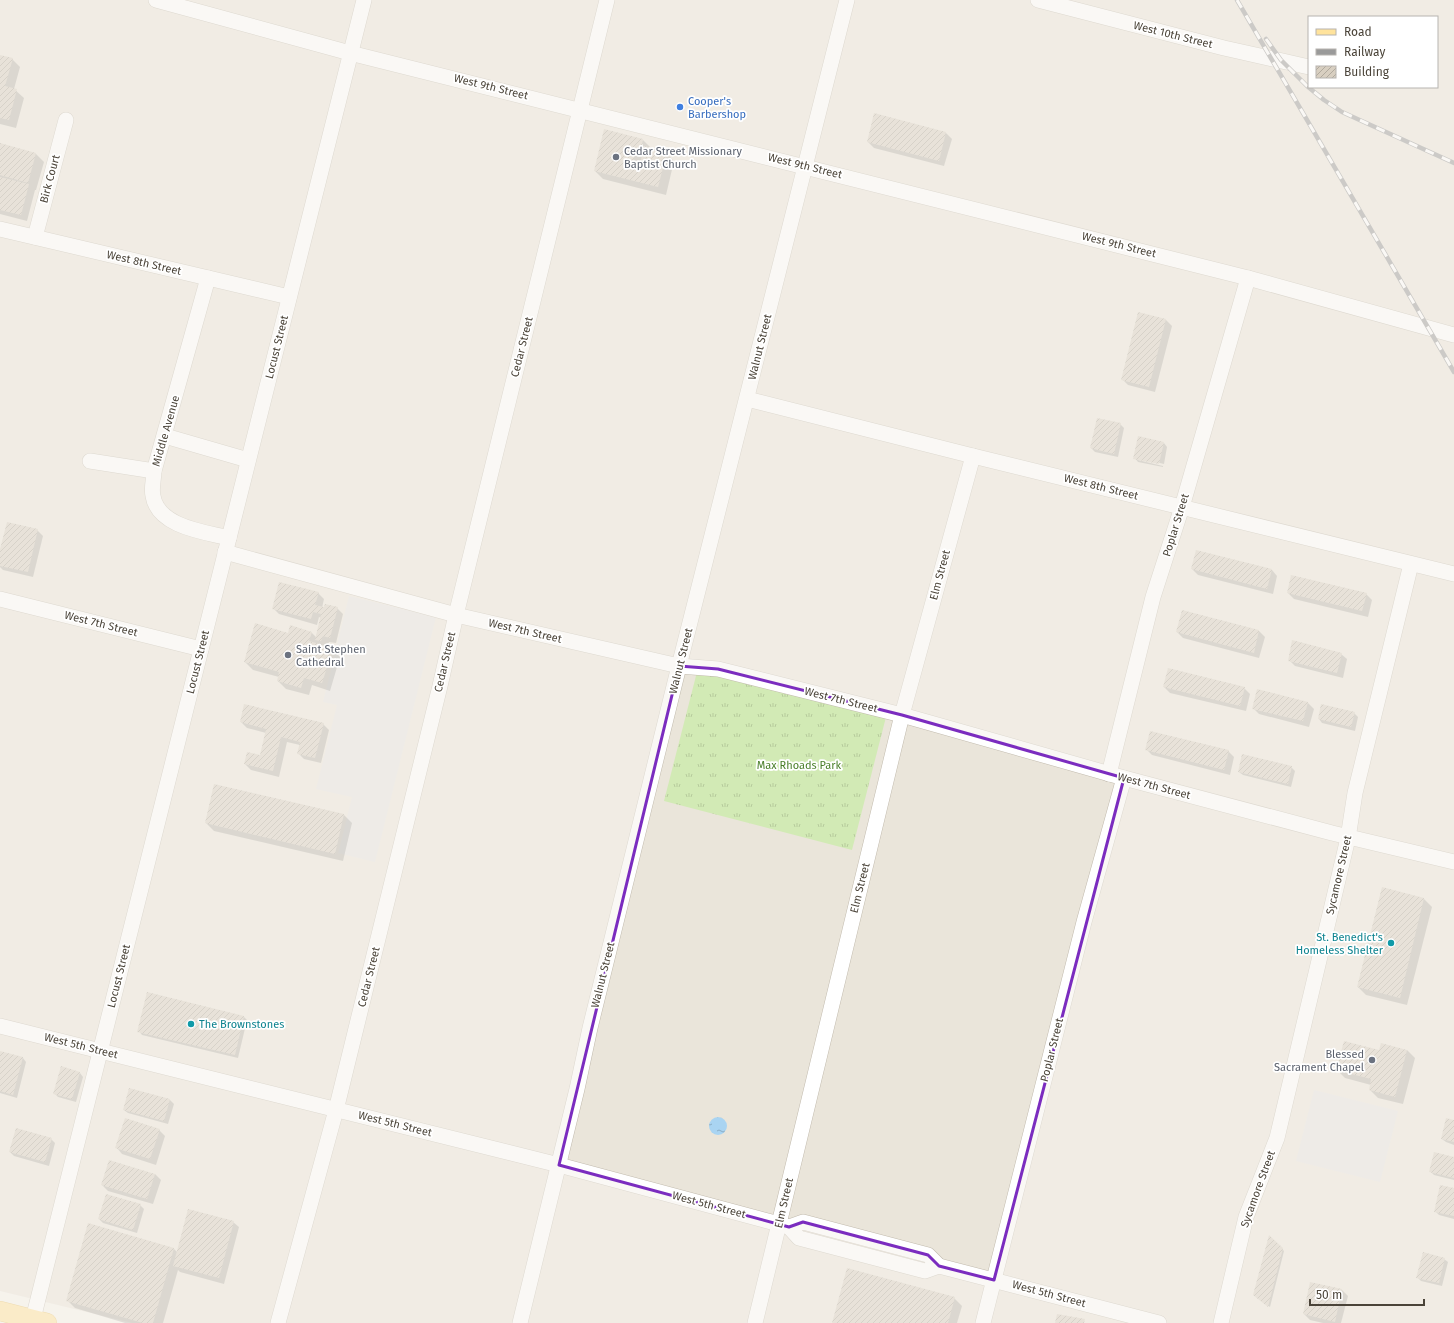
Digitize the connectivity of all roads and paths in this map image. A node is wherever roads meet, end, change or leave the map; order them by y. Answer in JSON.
{"nodes":[{"id":1,"x":156,"y":0,"type":"edge"},
{"id":2,"x":364,"y":0,"type":"edge"},
{"id":3,"x":607,"y":0,"type":"edge"},
{"id":4,"x":847,"y":0,"type":"edge"},
{"id":5,"x":1038,"y":0,"type":"edge"},
{"id":6,"x":350,"y":53,"type":"junction"},
{"id":7,"x":1308,"y":67,"type":"edge"},
{"id":8,"x":581,"y":109,"type":"junction"},
{"id":9,"x":66,"y":120,"type":"dead end"},
{"id":10,"x":804,"y":166,"type":"junction"},
{"id":11,"x":0,"y":229,"type":"edge"},
{"id":12,"x":35,"y":237,"type":"junction"},
{"id":13,"x":208,"y":278,"type":"junction"},
{"id":14,"x":1248,"y":278,"type":"junction"},
{"id":15,"x":289,"y":298,"type":"junction"},
{"id":16,"x":1454,"y":335,"type":"edge"},
{"id":17,"x":747,"y":399,"type":"junction"},
{"id":18,"x":165,"y":436,"type":"junction"},
{"id":19,"x":973,"y":456,"type":"junction"},
{"id":20,"x":248,"y":460,"type":"junction"},
{"id":21,"x":90,"y":461,"type":"dead end"},
{"id":22,"x":154,"y":471,"type":"junction"},
{"id":23,"x":1182,"y":507,"type":"junction"},
{"id":24,"x":227,"y":545,"type":"junction"},
{"id":25,"x":1411,"y":564,"type":"junction"},
{"id":26,"x":1454,"y":574,"type":"edge"},
{"id":27,"x":0,"y":599,"type":"edge"},
{"id":28,"x":456,"y":615,"type":"junction"},
{"id":29,"x":201,"y":649,"type":"junction"},
{"id":30,"x":679,"y":666,"type":"junction"},
{"id":31,"x":902,"y":715,"type":"junction"},
{"id":32,"x":1109,"y":774,"type":"junction"},
{"id":33,"x":1124,"y":778,"type":"junction"},
{"id":34,"x":1348,"y":838,"type":"junction"},
{"id":35,"x":1454,"y":862,"type":"edge"},
{"id":36,"x":0,"y":1026,"type":"edge"},
{"id":37,"x":100,"y":1051,"type":"junction"},
{"id":38,"x":336,"y":1110,"type":"junction"},
{"id":39,"x":558,"y":1165,"type":"junction"},
{"id":40,"x":784,"y":1226,"type":"junction"},
{"id":41,"x":994,"y":1280,"type":"junction"},
{"id":42,"x":0,"y":1311,"type":"edge"},
{"id":43,"x":38,"y":1322,"type":"edge"},
{"id":44,"x":278,"y":1323,"type":"edge"},
{"id":45,"x":520,"y":1323,"type":"edge"},
{"id":46,"x":754,"y":1323,"type":"edge"},
{"id":47,"x":982,"y":1323,"type":"edge"},
{"id":48,"x":1159,"y":1323,"type":"edge"},
{"id":49,"x":1221,"y":1323,"type":"edge"}],
"edges":[{"from":1,"to":6,"type":"street","name":"West 9th Street"},
{"from":2,"to":6,"type":"street","name":"Locust Street"},
{"from":3,"to":8,"type":"street","name":"Cedar Street"},
{"from":4,"to":10,"type":"street","name":"Walnut Street"},
{"from":5,"to":7,"type":"street","name":"West 10th Street"},
{"from":6,"to":8,"type":"street","name":"West 9th Street"},
{"from":6,"to":15,"type":"street","name":"Locust Street"},
{"from":8,"to":10,"type":"street","name":"West 9th Street"},
{"from":8,"to":28,"type":"street","name":"Cedar Street"},
{"from":9,"to":12,"type":"street","name":"Birk Court"},
{"from":10,"to":14,"type":"street","name":"West 9th Street"},
{"from":10,"to":17,"type":"street","name":"Walnut Street"},
{"from":11,"to":12,"type":"street","name":"West 8th Street"},
{"from":12,"to":13,"type":"street","name":"West 8th Street"},
{"from":13,"to":15,"type":"street","name":"West 8th Street"},
{"from":13,"to":18,"type":"street","name":"Middle Avenue"},
{"from":14,"to":16,"type":"street","name":"West 9th Street"},
{"from":14,"to":23,"type":"street","name":"Poplar Street"},
{"from":15,"to":20,"type":"street","name":"Locust Street"},
{"from":17,"to":19,"type":"street","name":"West 8th Street"},
{"from":17,"to":30,"type":"street","name":"Walnut Street"},
{"from":18,"to":20,"type":"street"},
{"from":18,"to":22,"type":"street","name":"Middle Avenue"},
{"from":19,"to":23,"type":"street","name":"West 8th Street"},
{"from":19,"to":31,"type":"street","name":"Elm Street"},
{"from":20,"to":24,"type":"street","name":"Locust Street"},
{"from":21,"to":22,"type":"street"},
{"from":22,"to":24,"type":"street","name":"Middle Avenue"},
{"from":23,"to":25,"type":"street","name":"West 8th Street"},
{"from":23,"to":32,"type":"street","name":"Poplar Street"},
{"from":24,"to":28,"type":"street","name":"West 7th Street"},
{"from":24,"to":29,"type":"street","name":"Locust Street"},
{"from":25,"to":26,"type":"street","name":"West 8th Street"},
{"from":25,"to":34,"type":"street","name":"Sycamore Street"},
{"from":27,"to":29,"type":"street","name":"West 7th Street"},
{"from":28,"to":30,"type":"street","name":"West 7th Street"},
{"from":28,"to":38,"type":"street","name":"Cedar Street"},
{"from":29,"to":37,"type":"street","name":"Locust Street"},
{"from":30,"to":31,"type":"street","name":"West 7th Street"},
{"from":30,"to":39,"type":"street","name":"Walnut Street"},
{"from":31,"to":32,"type":"street","name":"West 7th Street"},
{"from":31,"to":40,"type":"street","name":"Elm Street"},
{"from":32,"to":33,"type":"street","name":"West 7th Street"},
{"from":33,"to":34,"type":"street","name":"West 7th Street"},
{"from":33,"to":41,"type":"street","name":"Poplar Street"},
{"from":34,"to":35,"type":"street","name":"West 7th Street"},
{"from":34,"to":49,"type":"street","name":"Sycamore Street"},
{"from":36,"to":37,"type":"street","name":"West 5th Street"},
{"from":37,"to":38,"type":"street","name":"West 5th Street"},
{"from":37,"to":43,"type":"street","name":"Locust Street"},
{"from":38,"to":39,"type":"street","name":"West 5th Street"},
{"from":38,"to":44,"type":"street","name":"Cedar Street"},
{"from":39,"to":40,"type":"street","name":"West 5th Street"},
{"from":39,"to":45,"type":"street","name":"Walnut Street"},
{"from":40,"to":41,"type":"street","name":"West 5th Street"},
{"from":40,"to":46,"type":"street","name":"Elm Street"},
{"from":41,"to":47,"type":"street","name":"Poplar Street"},
{"from":41,"to":48,"type":"street","name":"West 5th Street"},
{"from":42,"to":43,"type":"main road"}]}
